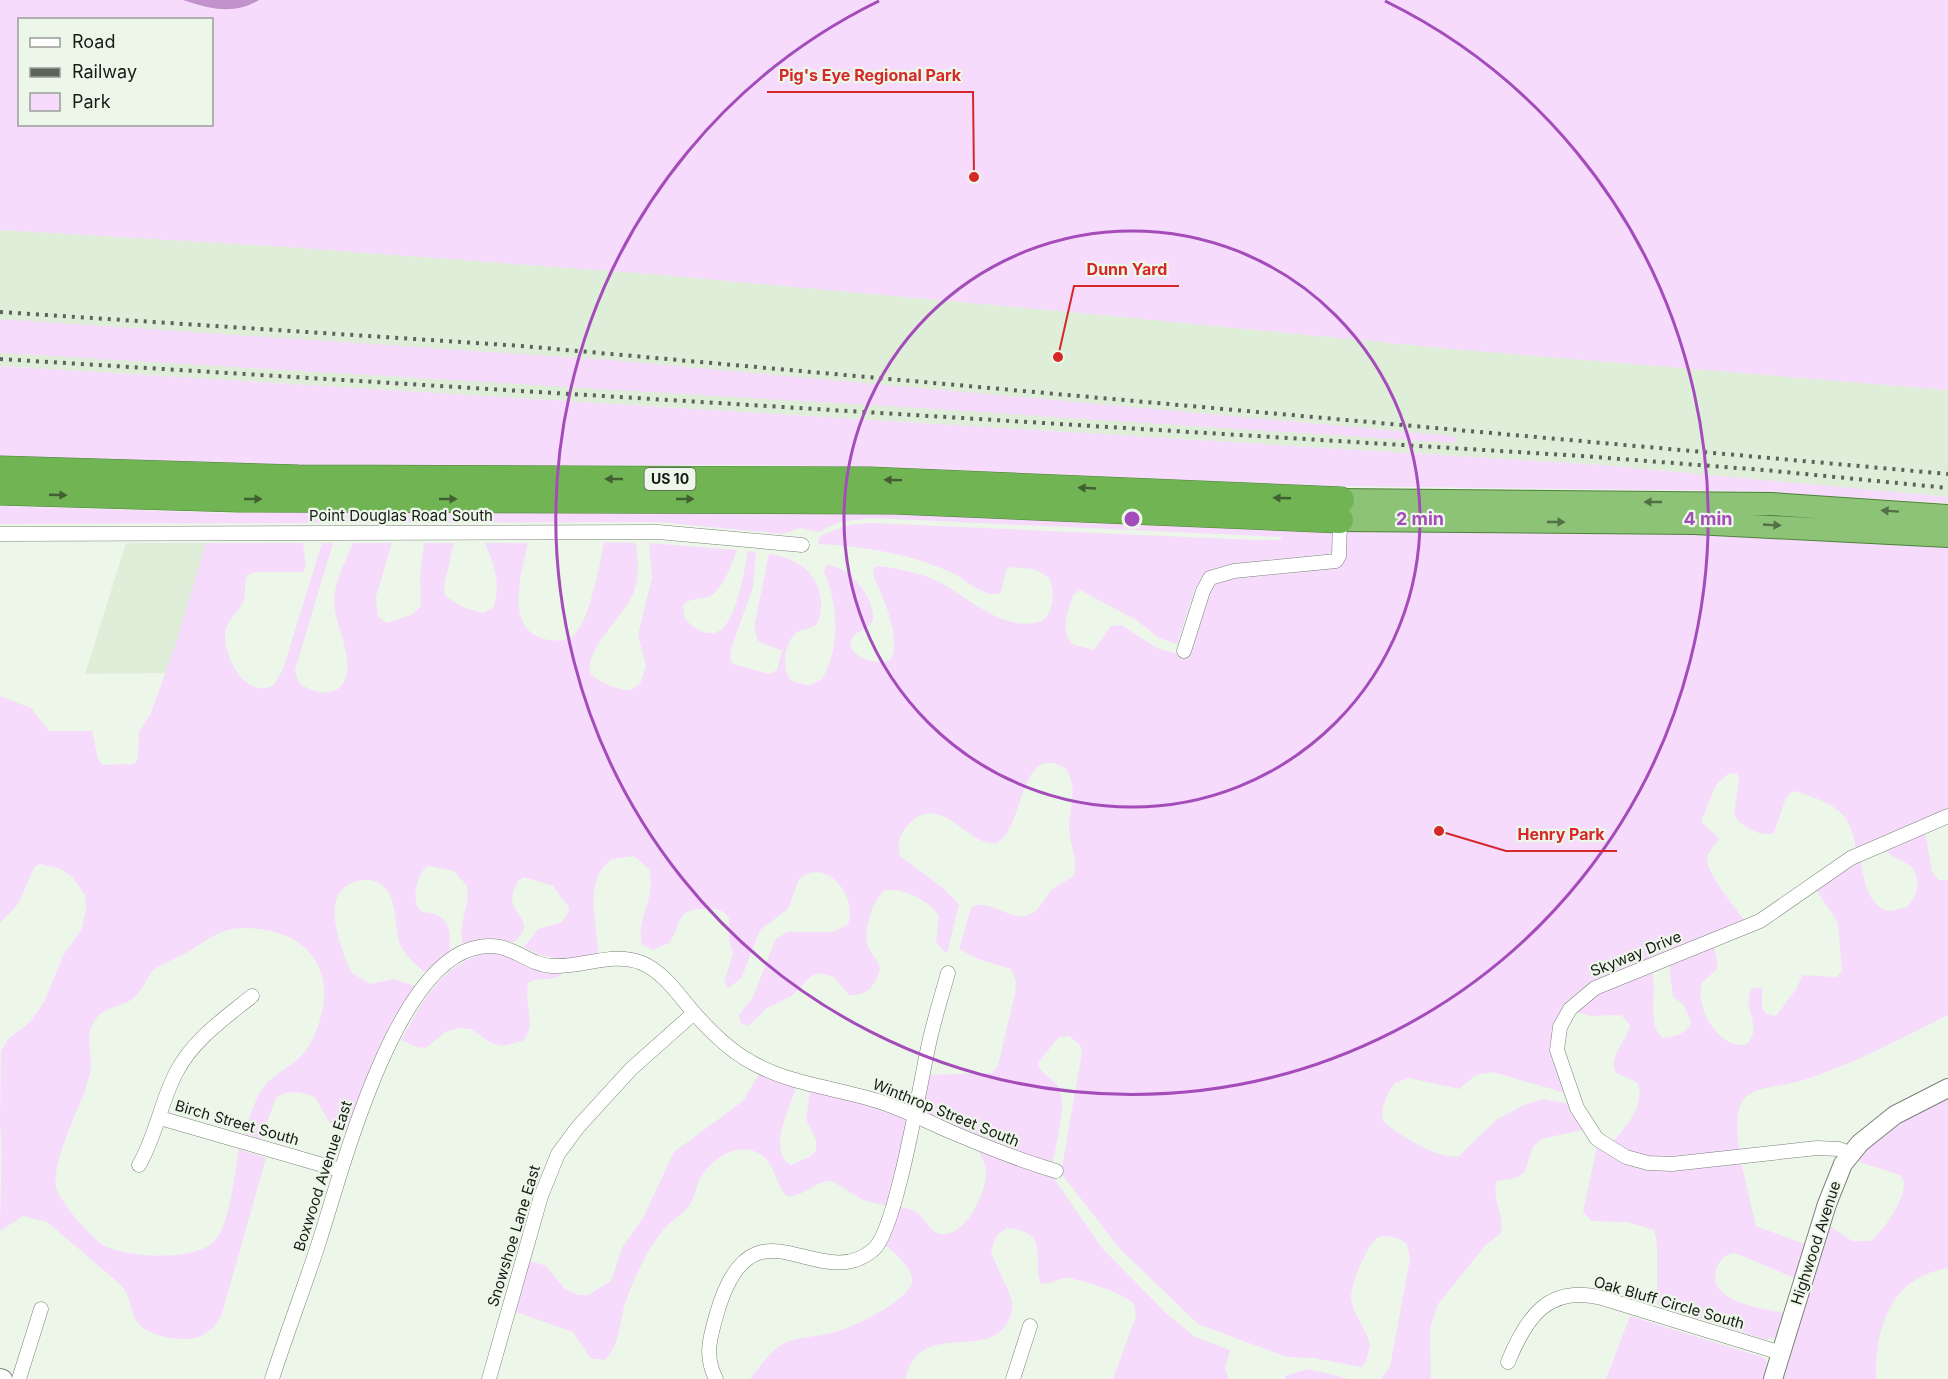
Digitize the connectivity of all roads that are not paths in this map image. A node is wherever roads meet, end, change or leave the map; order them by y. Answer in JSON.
{"nodes":[{"id":1,"x":2,"y":486,"type":"edge"},
{"id":2,"x":1340,"y":510,"type":"junction"},
{"id":3,"x":1948,"y":516,"type":"edge"},
{"id":4,"x":0,"y":534,"type":"edge"},
{"id":5,"x":1948,"y":536,"type":"edge"},
{"id":6,"x":802,"y":545,"type":"dead end"},
{"id":7,"x":1184,"y":651,"type":"dead end"},
{"id":8,"x":1948,"y":816,"type":"edge"},
{"id":9,"x":948,"y":973,"type":"dead end"},
{"id":10,"x":421,"y":990,"type":"joint"},
{"id":11,"x":252,"y":996,"type":"dead end"},
{"id":12,"x":694,"y":1012,"type":"junction"},
{"id":13,"x":1948,"y":1088,"type":"edge"},
{"id":14,"x":915,"y":1116,"type":"junction"},
{"id":15,"x":160,"y":1118,"type":"junction"},
{"id":16,"x":1851,"y":1154,"type":"junction"},
{"id":17,"x":140,"y":1165,"type":"dead end"},
{"id":18,"x":340,"y":1170,"type":"junction"},
{"id":19,"x":1056,"y":1171,"type":"dead end"},
{"id":20,"x":41,"y":1309,"type":"dead end"},
{"id":21,"x":1030,"y":1326,"type":"dead end"},
{"id":22,"x":1781,"y":1353,"type":"junction"},
{"id":23,"x":1508,"y":1362,"type":"dead end"},
{"id":24,"x":19,"y":1379,"type":"edge"},
{"id":25,"x":272,"y":1379,"type":"edge"},
{"id":26,"x":489,"y":1379,"type":"edge"},
{"id":27,"x":716,"y":1379,"type":"edge"},
{"id":28,"x":1013,"y":1379,"type":"edge"},
{"id":29,"x":1773,"y":1379,"type":"edge"}],
"edges":[{"from":1,"to":2,"type":"highway","number":"US 10"},
{"from":3,"to":2,"type":"highway","number":"US 10","one_way":true},
{"from":2,"to":5,"type":"highway","number":"US 10","one_way":true},
{"from":2,"to":7,"type":"street"},
{"from":4,"to":6,"type":"street","name":"Point Douglas Road South"},
{"from":8,"to":16,"type":"street","name":"Skyway Drive"},
{"from":9,"to":14,"type":"street"},
{"from":10,"to":12,"type":"street","name":"Winthrop Street South"},
{"from":10,"to":18,"type":"street","name":"Boxwood Avenue East"},
{"from":11,"to":15,"type":"street"},
{"from":12,"to":14,"type":"street","name":"Winthrop Street South"},
{"from":12,"to":26,"type":"street","name":"Snowshoe Lane East"},
{"from":13,"to":16,"type":"street","name":"Highwood Avenue"},
{"from":14,"to":19,"type":"street","name":"Winthrop Street South"},
{"from":14,"to":27,"type":"street"},
{"from":15,"to":17,"type":"street"},
{"from":15,"to":18,"type":"street","name":"Birch Street South"},
{"from":16,"to":22,"type":"street","name":"Highwood Avenue"},
{"from":18,"to":25,"type":"street","name":"Boxwood Avenue East"},
{"from":20,"to":24,"type":"street"},
{"from":21,"to":28,"type":"street"},
{"from":22,"to":23,"type":"street","name":"Oak Bluff Circle South"},
{"from":22,"to":29,"type":"street","name":"Highwood Avenue"}]}
